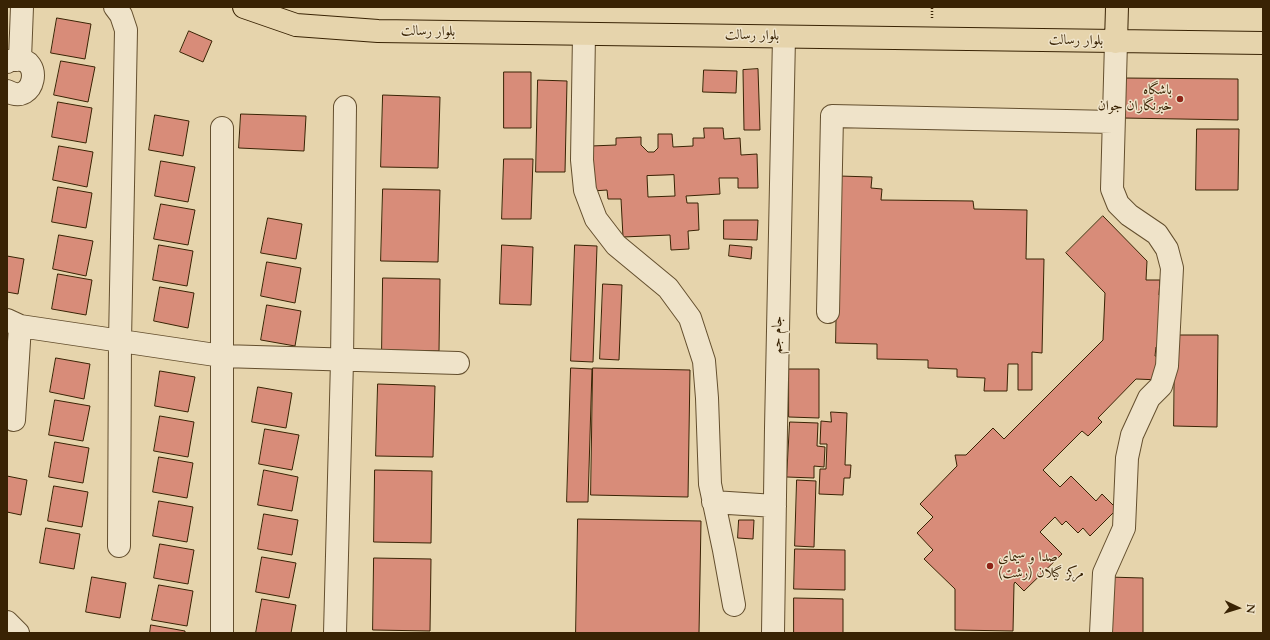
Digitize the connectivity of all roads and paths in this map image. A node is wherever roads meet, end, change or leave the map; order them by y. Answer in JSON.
{"nodes":[{"id":1,"x":22,"y":7,"type":"edge"},
{"id":2,"x":115,"y":7,"type":"edge"},
{"id":3,"x":244,"y":7,"type":"edge"},
{"id":4,"x":1118,"y":7,"type":"edge"},
{"id":5,"x":584,"y":34,"type":"junction"},
{"id":6,"x":784,"y":36,"type":"junction"},
{"id":7,"x":1116,"y":42,"type":"junction"},
{"id":8,"x":1263,"y":43,"type":"edge"},
{"id":9,"x":14,"y":61,"type":"edge"},
{"id":10,"x":7,"y":91,"type":"edge"},
{"id":11,"x":345,"y":107,"type":"dead end"},
{"id":12,"x":1113,"y":122,"type":"junction"},
{"id":13,"x":222,"y":128,"type":"dead end"},
{"id":14,"x":828,"y":312,"type":"dead end"},
{"id":15,"x":14,"y":322,"type":"edge"},
{"id":16,"x":120,"y":341,"type":"junction"},
{"id":17,"x":222,"y":356,"type":"junction"},
{"id":18,"x":342,"y":361,"type":"junction"},
{"id":19,"x":458,"y":363,"type":"dead end"},
{"id":20,"x":14,"y":420,"type":"dead end"},
{"id":21,"x":713,"y":502,"type":"junction"},
{"id":22,"x":775,"y":506,"type":"junction"},
{"id":23,"x":119,"y":546,"type":"dead end"},
{"id":24,"x":734,"y":605,"type":"dead end"},
{"id":25,"x":7,"y":622,"type":"edge"},
{"id":26,"x":18,"y":633,"type":"edge"},
{"id":27,"x":222,"y":633,"type":"edge"},
{"id":28,"x":335,"y":633,"type":"edge"},
{"id":29,"x":773,"y":633,"type":"edge"},
{"id":30,"x":1101,"y":633,"type":"edge"}],
"edges":[{"from":1,"to":9,"type":"street"},
{"from":2,"to":16,"type":"street"},
{"from":3,"to":5,"type":"main road","name":"بلوار رسالت"},
{"from":4,"to":7,"type":"main road"},
{"from":5,"to":6,"type":"main road","name":"بلوار رسالت"},
{"from":5,"to":21,"type":"street"},
{"from":6,"to":7,"type":"main road","name":"بلوار رسالت"},
{"from":6,"to":22,"type":"street","name":"جام جم"},
{"from":7,"to":8,"type":"main road","name":"بلوار رسالت"},
{"from":7,"to":12,"type":"street"},
{"from":9,"to":10,"type":"street"},
{"from":11,"to":18,"type":"street"},
{"from":12,"to":14,"type":"street"},
{"from":12,"to":30,"type":"street"},
{"from":13,"to":17,"type":"street"},
{"from":15,"to":16,"type":"street"},
{"from":15,"to":20,"type":"street"},
{"from":16,"to":17,"type":"street"},
{"from":16,"to":23,"type":"street"},
{"from":17,"to":18,"type":"street"},
{"from":17,"to":27,"type":"street"},
{"from":18,"to":19,"type":"street"},
{"from":18,"to":28,"type":"street"},
{"from":21,"to":22,"type":"street"},
{"from":21,"to":24,"type":"street"},
{"from":22,"to":29,"type":"street","name":"جام جم"},
{"from":25,"to":26,"type":"street"}]}
